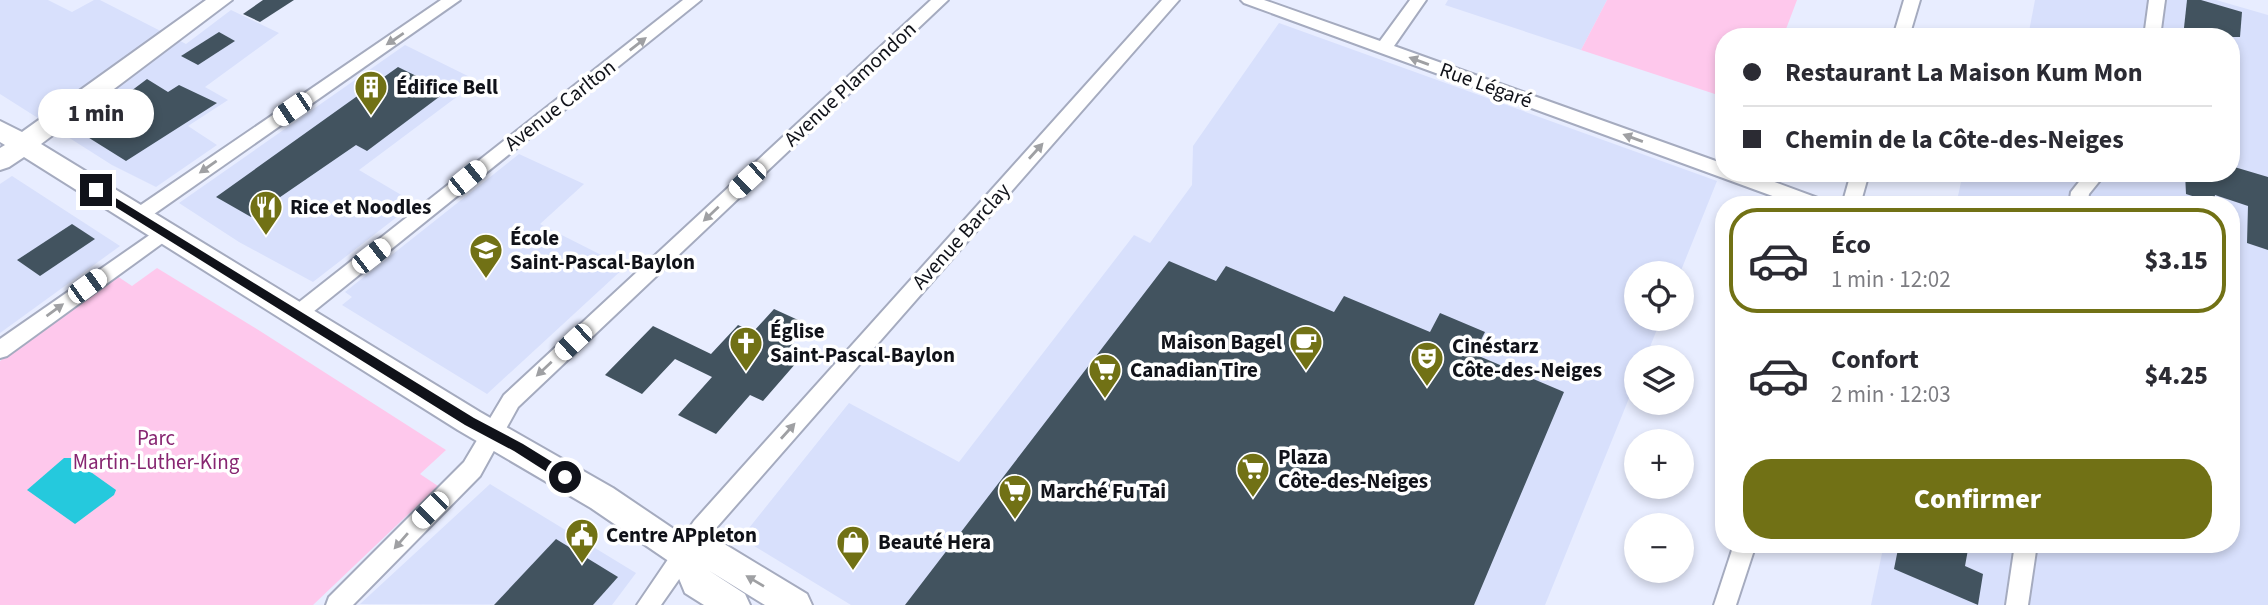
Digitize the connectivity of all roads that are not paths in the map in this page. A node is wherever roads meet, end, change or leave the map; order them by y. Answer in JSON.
{"nodes":[{"id":1,"x":221,"y":0,"type":"edge"},
{"id":2,"x":452,"y":0,"type":"edge"},
{"id":3,"x":693,"y":0,"type":"edge"},
{"id":4,"x":940,"y":0,"type":"edge"},
{"id":5,"x":1171,"y":0,"type":"edge"},
{"id":6,"x":1248,"y":0,"type":"edge"},
{"id":7,"x":1418,"y":0,"type":"edge"},
{"id":8,"x":1912,"y":0,"type":"edge"},
{"id":9,"x":2157,"y":0,"type":"edge"},
{"id":10,"x":1904,"y":28,"type":"edge"},
{"id":11,"x":2153,"y":28,"type":"edge"},
{"id":12,"x":1384,"y":48,"type":"junction"},
{"id":13,"x":0,"y":130,"type":"edge"},
{"id":14,"x":23,"y":145,"type":"junction"},
{"id":15,"x":0,"y":161,"type":"edge"},
{"id":16,"x":1715,"y":168,"type":"edge"},
{"id":17,"x":1755,"y":182,"type":"edge"},
{"id":18,"x":1793,"y":196,"type":"edge"},
{"id":19,"x":138,"y":216,"type":"junction"},
{"id":20,"x":163,"y":232,"type":"junction"},
{"id":21,"x":296,"y":315,"type":"junction"},
{"id":22,"x":0,"y":350,"type":"edge"},
{"id":23,"x":492,"y":433,"type":"junction"},
{"id":24,"x":1742,"y":553,"type":"edge"},
{"id":25,"x":2025,"y":553,"type":"edge"},
{"id":26,"x":685,"y":554,"type":"junction"},
{"id":27,"x":337,"y":605,"type":"edge"},
{"id":28,"x":648,"y":605,"type":"edge"},
{"id":29,"x":733,"y":605,"type":"edge"},
{"id":30,"x":795,"y":605,"type":"edge"},
{"id":31,"x":1725,"y":605,"type":"edge"},
{"id":32,"x":2017,"y":605,"type":"edge"}],
"edges":[{"from":1,"to":14,"type":"main road"},
{"from":2,"to":19,"type":"street","one_way":true},
{"from":21,"to":3,"type":"street","name":"Avenue Carlton","one_way":true},
{"from":4,"to":23,"type":"street","name":"Avenue Plamondon","one_way":true},
{"from":26,"to":5,"type":"street","name":"Avenue Barclay","one_way":true},
{"from":6,"to":12,"type":"street","name":"Rue Légaré"},
{"from":7,"to":12,"type":"street"},
{"from":8,"to":10,"type":"street"},
{"from":9,"to":11,"type":"street"},
{"from":16,"to":12,"type":"street","name":"Rue Légaré","one_way":true},
{"from":13,"to":14,"type":"main road"},
{"from":14,"to":15,"type":"main road"},
{"from":14,"to":19,"type":"main road"},
{"from":17,"to":18,"type":"street"},
{"from":19,"to":20,"type":"main road"},
{"from":20,"to":21,"type":"main road"},
{"from":22,"to":20,"type":"street","one_way":true},
{"from":21,"to":23,"type":"main road"},
{"from":23,"to":26,"type":"main road"},
{"from":23,"to":27,"type":"street","name":"Avenue Plamondon","one_way":true},
{"from":24,"to":31,"type":"street"},
{"from":25,"to":32,"type":"street"},
{"from":26,"to":28,"type":"street","name":"Avenue Barclay"},
{"from":26,"to":29,"type":"main road"},
{"from":30,"to":26,"type":"main road","one_way":true}]}
